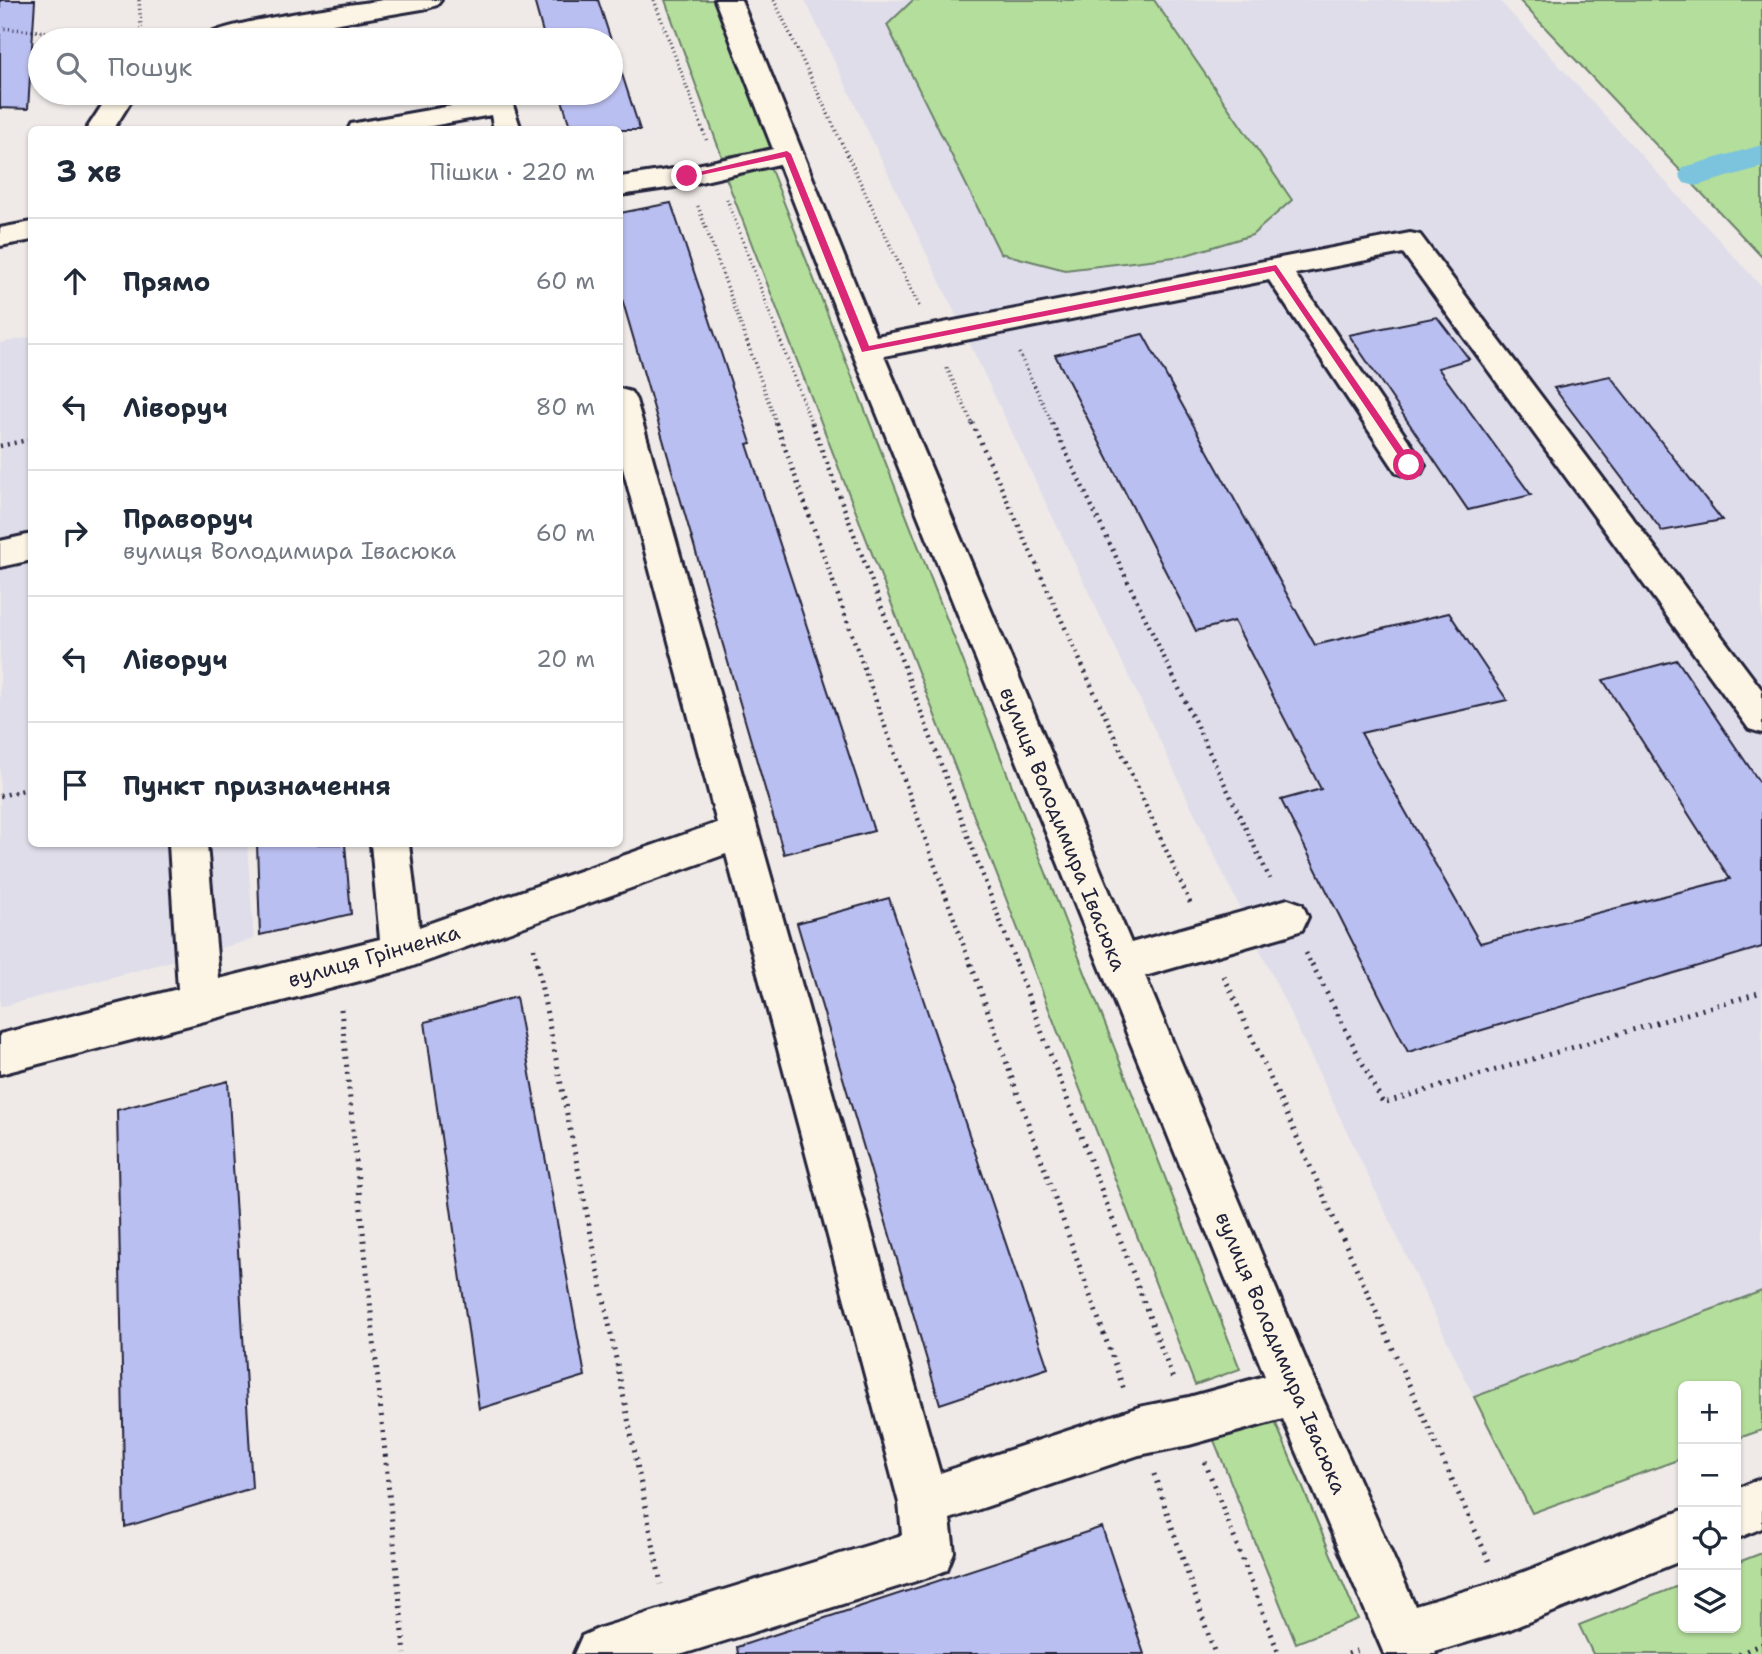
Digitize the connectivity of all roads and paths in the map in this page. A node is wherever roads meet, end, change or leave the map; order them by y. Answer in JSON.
{"nodes":[{"id":1,"x":139,"y":0,"type":"edge"},
{"id":2,"x":428,"y":0,"type":"edge"},
{"id":3,"x":653,"y":0,"type":"edge"},
{"id":4,"x":728,"y":0,"type":"edge"},
{"id":5,"x":774,"y":0,"type":"edge"},
{"id":6,"x":0,"y":28,"type":"edge"},
{"id":7,"x":141,"y":28,"type":"edge"},
{"id":8,"x":260,"y":28,"type":"edge"},
{"id":9,"x":28,"y":30,"type":"edge"},
{"id":10,"x":115,"y":105,"type":"edge"},
{"id":11,"x":502,"y":105,"type":"edge"},
{"id":12,"x":502,"y":105,"type":"edge"},
{"id":13,"x":102,"y":126,"type":"edge"},
{"id":14,"x":384,"y":126,"type":"edge"},
{"id":15,"x":507,"y":126,"type":"edge"},
{"id":16,"x":787,"y":154,"type":"junction"},
{"id":17,"x":716,"y":170,"type":"junction"},
{"id":18,"x":687,"y":176,"type":"junction"},
{"id":19,"x":623,"y":187,"type":"edge"},
{"id":20,"x":28,"y":232,"type":"edge"},
{"id":21,"x":0,"y":237,"type":"edge"},
{"id":22,"x":1276,"y":268,"type":"junction"},
{"id":23,"x":1003,"y":321,"type":"junction"},
{"id":24,"x":932,"y":335,"type":"junction"},
{"id":25,"x":866,"y":349,"type":"junction"},
{"id":26,"x":623,"y":411,"type":"edge"},
{"id":27,"x":28,"y":440,"type":"edge"},
{"id":28,"x":0,"y":446,"type":"edge"},
{"id":29,"x":1409,"y":465,"type":"dead end"},
{"id":30,"x":28,"y":548,"type":"edge"},
{"id":31,"x":0,"y":554,"type":"edge"},
{"id":32,"x":1762,"y":718,"type":"edge"},
{"id":33,"x":28,"y":789,"type":"edge"},
{"id":34,"x":0,"y":796,"type":"edge"},
{"id":35,"x":739,"y":832,"type":"junction"},
{"id":36,"x":188,"y":847,"type":"edge"},
{"id":37,"x":390,"y":847,"type":"edge"},
{"id":38,"x":526,"y":909,"type":"junction"},
{"id":39,"x":1288,"y":917,"type":"junction"},
{"id":40,"x":1207,"y":940,"type":"junction"},
{"id":41,"x":402,"y":951,"type":"junction"},
{"id":42,"x":1119,"y":965,"type":"junction"},
{"id":43,"x":337,"y":969,"type":"junction"},
{"id":44,"x":1762,"y":992,"type":"edge"},
{"id":45,"x":201,"y":1004,"type":"junction"},
{"id":46,"x":0,"y":1054,"type":"edge"},
{"id":47,"x":1295,"y":1392,"type":"junction"},
{"id":48,"x":1189,"y":1421,"type":"junction"},
{"id":49,"x":1139,"y":1431,"type":"junction"},
{"id":50,"x":924,"y":1503,"type":"junction"},
{"id":51,"x":1762,"y":1503,"type":"edge"},
{"id":52,"x":1741,"y":1512,"type":"edge"},
{"id":53,"x":1678,"y":1537,"type":"edge"},
{"id":54,"x":1508,"y":1604,"type":"junction"},
{"id":55,"x":670,"y":1633,"type":"junction"},
{"id":56,"x":1762,"y":1644,"type":"edge"},
{"id":57,"x":1407,"y":1645,"type":"edge"},
{"id":58,"x":405,"y":1654,"type":"edge"},
{"id":59,"x":600,"y":1654,"type":"edge"},
{"id":60,"x":1215,"y":1654,"type":"edge"},
{"id":61,"x":1279,"y":1654,"type":"edge"},
{"id":62,"x":1739,"y":1654,"type":"edge"}],
"edges":[{"from":1,"to":7,"type":"path"},
{"from":2,"to":8,"type":"street"},
{"from":3,"to":17,"type":"path"},
{"from":4,"to":16,"type":"street","name":"вулиця Володимира Івасюка"},
{"from":5,"to":24,"type":"path"},
{"from":6,"to":9,"type":"path"},
{"from":10,"to":13,"type":"street"},
{"from":11,"to":15,"type":"street"},
{"from":12,"to":14,"type":"street"},
{"from":16,"to":17,"type":"street"},
{"from":16,"to":25,"type":"street","name":"вулиця Володимира Івасюка"},
{"from":17,"to":18,"type":"street"},
{"from":17,"to":48,"type":"path"},
{"from":18,"to":19,"type":"street"},
{"from":18,"to":49,"type":"path"},
{"from":20,"to":21,"type":"street"},
{"from":22,"to":23,"type":"street"},
{"from":22,"to":29,"type":"street"},
{"from":22,"to":32,"type":"street"},
{"from":23,"to":24,"type":"street"},
{"from":23,"to":39,"type":"path"},
{"from":24,"to":25,"type":"street"},
{"from":24,"to":40,"type":"path"},
{"from":25,"to":42,"type":"street","name":"вулиця Володимира Івасюка"},
{"from":26,"to":35,"type":"street"},
{"from":27,"to":28,"type":"path"},
{"from":30,"to":31,"type":"street"},
{"from":33,"to":34,"type":"path"},
{"from":35,"to":38,"type":"street","name":"вулиця Грінченка"},
{"from":35,"to":50,"type":"street"},
{"from":36,"to":45,"type":"street"},
{"from":37,"to":41,"type":"street"},
{"from":38,"to":41,"type":"street","name":"вулиця Грінченка"},
{"from":38,"to":55,"type":"path"},
{"from":39,"to":40,"type":"street"},
{"from":39,"to":44,"type":"path"},
{"from":40,"to":42,"type":"street"},
{"from":40,"to":54,"type":"path"},
{"from":41,"to":43,"type":"street","name":"вулиця Грінченка"},
{"from":42,"to":47,"type":"street","name":"вулиця Володимира Івасюка"},
{"from":43,"to":45,"type":"street","name":"вулиця Грінченка"},
{"from":43,"to":58,"type":"path"},
{"from":45,"to":46,"type":"street","name":"вулиця Грінченка"},
{"from":47,"to":48,"type":"street"},
{"from":47,"to":57,"type":"street","name":"вулиця Володимира Івасюка"},
{"from":48,"to":49,"type":"street"},
{"from":48,"to":61,"type":"path"},
{"from":49,"to":50,"type":"street"},
{"from":49,"to":60,"type":"path"},
{"from":50,"to":55,"type":"street"},
{"from":51,"to":52,"type":"street"},
{"from":53,"to":54,"type":"street"},
{"from":54,"to":57,"type":"street"},
{"from":55,"to":59,"type":"street"},
{"from":56,"to":62,"type":"path"}]}
